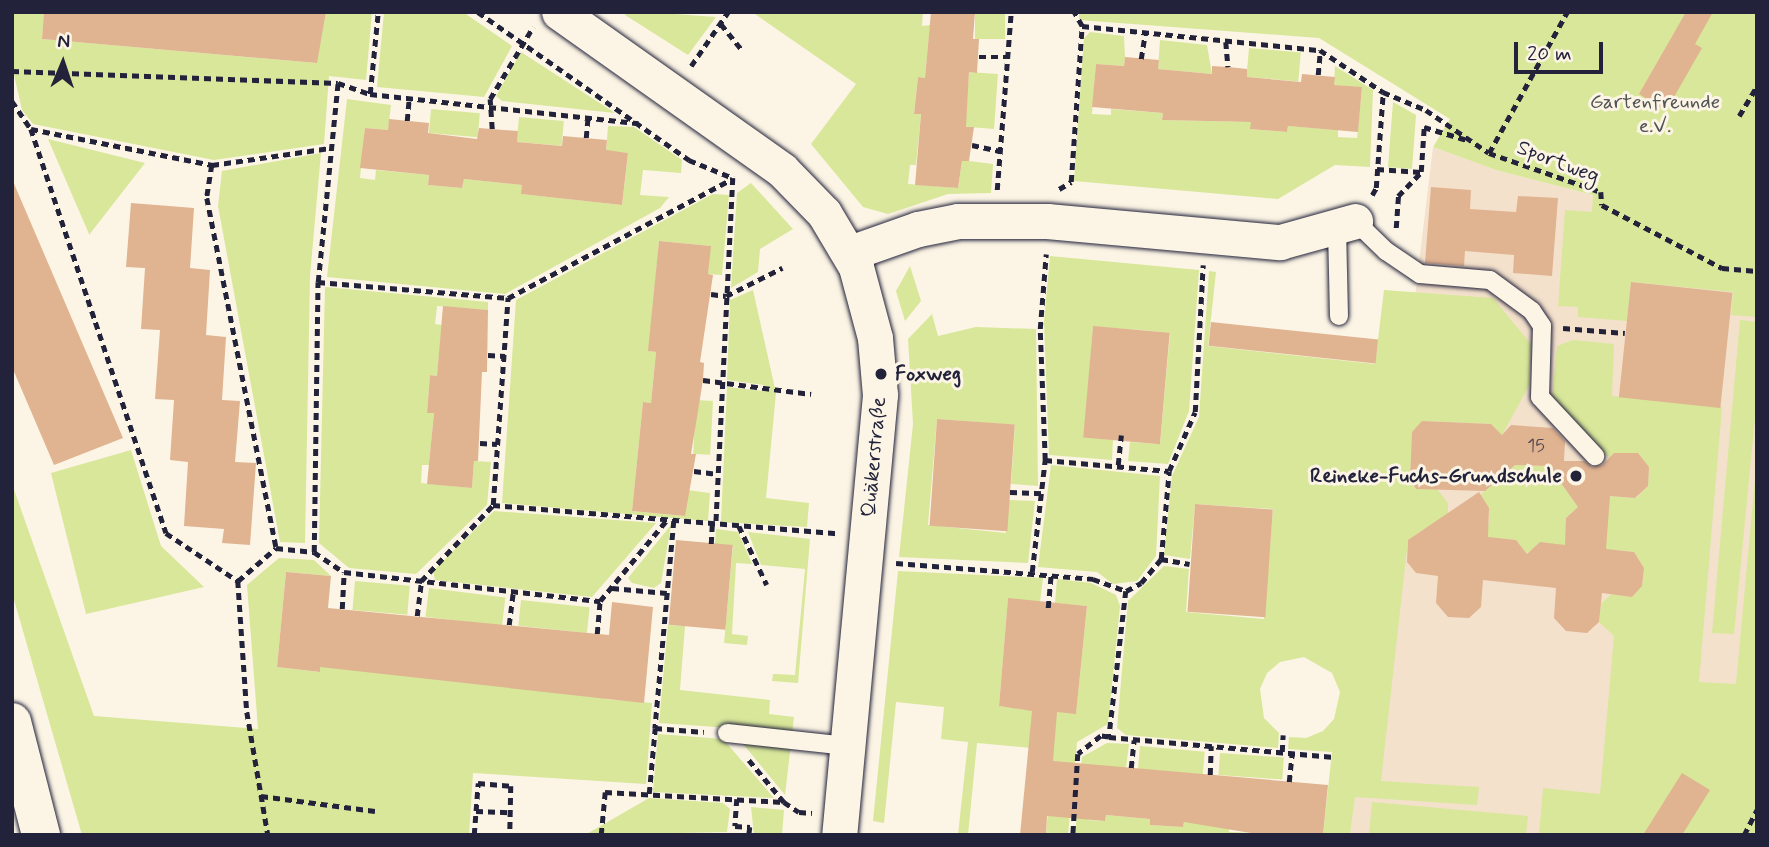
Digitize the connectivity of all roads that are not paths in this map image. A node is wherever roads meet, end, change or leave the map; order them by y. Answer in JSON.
{"nodes":[{"id":1,"x":548,"y":16,"type":"edge"},
{"id":2,"x":1346,"y":225,"type":"junction"},
{"id":3,"x":850,"y":253,"type":"junction"},
{"id":4,"x":1339,"y":316,"type":"dead end"},
{"id":5,"x":1595,"y":456,"type":"dead end"},
{"id":6,"x":12,"y":722,"type":"edge"},
{"id":7,"x":727,"y":733,"type":"road end"},
{"id":8,"x":847,"y":746,"type":"junction"},
{"id":9,"x":830,"y":825,"type":"edge"},
{"id":10,"x":41,"y":835,"type":"edge"}],
"edges":[{"from":1,"to":3,"type":"street","name":"Quäkerstraße"},
{"from":2,"to":3,"type":"street"},
{"from":2,"to":4,"type":"lane"},
{"from":2,"to":5,"type":"lane"},
{"from":3,"to":8,"type":"street","name":"Quäkerstraße"},
{"from":6,"to":10,"type":"highway"},
{"from":7,"to":8,"type":"lane"},
{"from":8,"to":9,"type":"street","name":"Quäkerstraße"}]}
